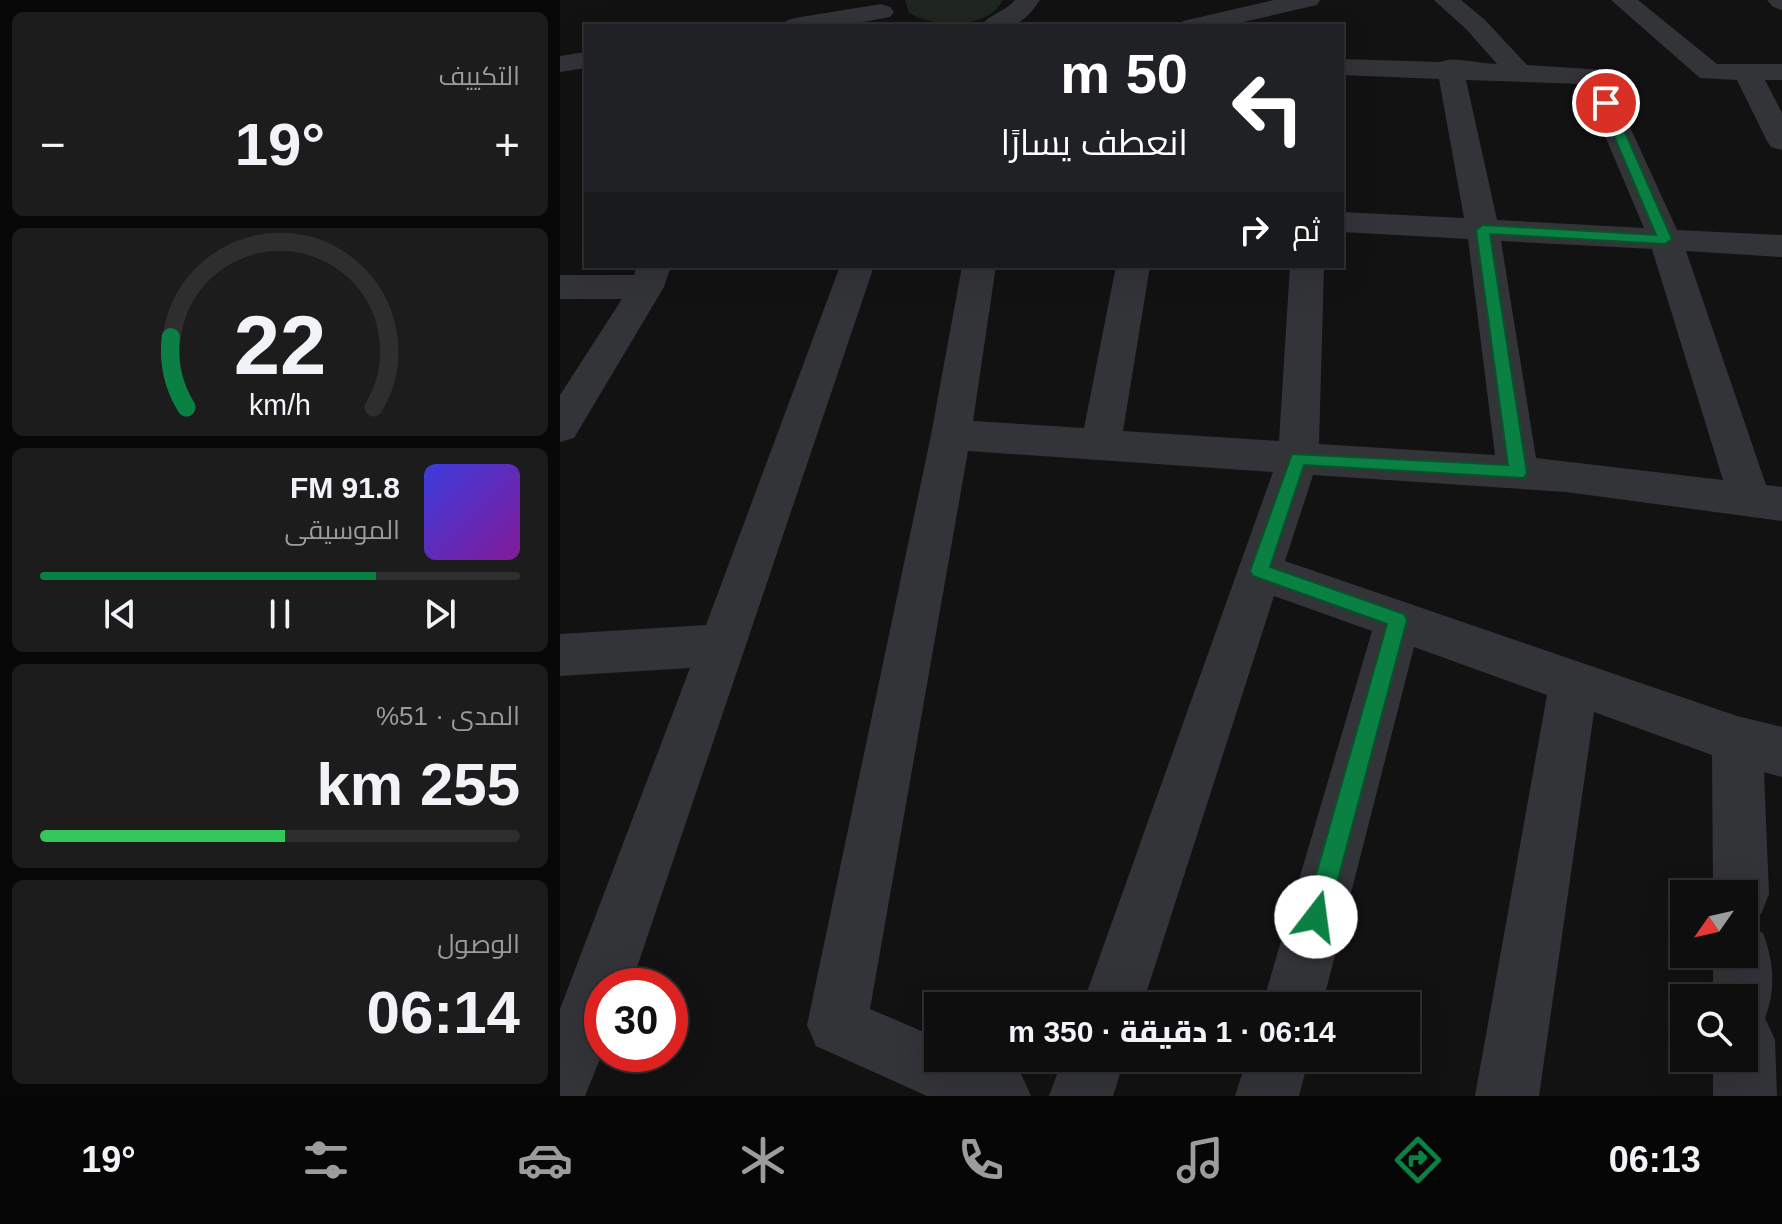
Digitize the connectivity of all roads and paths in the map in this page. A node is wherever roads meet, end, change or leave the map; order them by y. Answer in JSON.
{"nodes":[{"id":1,"x":1028,"y":0,"type":"edge"},
{"id":2,"x":1308,"y":0,"type":"edge"},
{"id":3,"x":1446,"y":0,"type":"edge"},
{"id":4,"x":1623,"y":0,"type":"edge"},
{"id":5,"x":887,"y":13,"type":"edge"},
{"id":6,"x":809,"y":24,"type":"edge"},
{"id":7,"x":998,"y":24,"type":"edge"},
{"id":8,"x":1201,"y":24,"type":"edge"},
{"id":9,"x":584,"y":60,"type":"edge"},
{"id":10,"x":560,"y":64,"type":"edge"},
{"id":11,"x":1344,"y":67,"type":"edge"},
{"id":12,"x":1451,"y":70,"type":"junction"},
{"id":13,"x":1747,"y":72,"type":"junction"},
{"id":14,"x":1782,"y":72,"type":"edge"},
{"id":15,"x":1521,"y":75,"type":"junction"},
{"id":16,"x":1782,"y":141,"type":"edge"},
{"id":17,"x":1344,"y":222,"type":"edge"},
{"id":18,"x":1483,"y":230,"type":"junction"},
{"id":19,"x":1665,"y":239,"type":"junction"},
{"id":20,"x":1782,"y":246,"type":"edge"},
{"id":21,"x":856,"y":268,"type":"edge"},
{"id":22,"x":979,"y":268,"type":"edge"},
{"id":23,"x":1133,"y":268,"type":"edge"},
{"id":24,"x":1307,"y":268,"type":"edge"},
{"id":25,"x":650,"y":277,"type":"edge"},
{"id":26,"x":560,"y":287,"type":"edge"},
{"id":27,"x":560,"y":427,"type":"edge"},
{"id":28,"x":951,"y":435,"type":"junction"},
{"id":29,"x":1101,"y":445,"type":"junction"},
{"id":30,"x":1298,"y":458,"type":"junction"},
{"id":31,"x":1518,"y":473,"type":"junction"},
{"id":32,"x":1766,"y":502,"type":"edge"},
{"id":33,"x":1259,"y":571,"type":"junction"},
{"id":34,"x":1398,"y":620,"type":"junction"},
{"id":35,"x":722,"y":645,"type":"junction"},
{"id":36,"x":560,"y":655,"type":"edge"},
{"id":37,"x":1574,"y":682,"type":"junction"},
{"id":38,"x":1760,"y":746,"type":"edge"},
{"id":39,"x":1743,"y":880,"type":"edge"},
{"id":40,"x":1117,"y":992,"type":"edge"},
{"id":41,"x":1296,"y":992,"type":"edge"},
{"id":42,"x":1089,"y":1072,"type":"edge"},
{"id":43,"x":1274,"y":1072,"type":"edge"},
{"id":44,"x":1745,"y":1072,"type":"edge"},
{"id":45,"x":560,"y":1081,"type":"edge"},
{"id":46,"x":999,"y":1096,"type":"edge"},
{"id":47,"x":1081,"y":1096,"type":"edge"},
{"id":48,"x":1267,"y":1096,"type":"edge"},
{"id":49,"x":1507,"y":1096,"type":"edge"},
{"id":50,"x":1745,"y":1096,"type":"edge"}],
"edges":[{"from":1,"to":7,"type":"street"},
{"from":2,"to":8,"type":"street"},
{"from":3,"to":15,"type":"street"},
{"from":4,"to":13,"type":"street"},
{"from":5,"to":6,"type":"street"},
{"from":9,"to":10,"type":"street"},
{"from":11,"to":12,"type":"street"},
{"from":12,"to":15,"type":"street"},
{"from":12,"to":18,"type":"street"},
{"from":13,"to":14,"type":"street"},
{"from":13,"to":16,"type":"street"},
{"from":15,"to":19,"type":"street"},
{"from":17,"to":18,"type":"street"},
{"from":18,"to":19,"type":"street"},
{"from":18,"to":31,"type":"street"},
{"from":19,"to":20,"type":"street"},
{"from":19,"to":32,"type":"street"},
{"from":21,"to":35,"type":"street"},
{"from":22,"to":28,"type":"street"},
{"from":23,"to":29,"type":"street"},
{"from":24,"to":30,"type":"street"},
{"from":25,"to":26,"type":"street"},
{"from":25,"to":27,"type":"street"},
{"from":28,"to":29,"type":"street"},
{"from":28,"to":46,"type":"street"},
{"from":29,"to":30,"type":"street"},
{"from":30,"to":31,"type":"street"},
{"from":30,"to":33,"type":"street"},
{"from":31,"to":32,"type":"street"},
{"from":33,"to":34,"type":"street"},
{"from":33,"to":40,"type":"street"},
{"from":34,"to":37,"type":"street"},
{"from":34,"to":41,"type":"street"},
{"from":35,"to":36,"type":"street"},
{"from":35,"to":45,"type":"street"},
{"from":37,"to":38,"type":"street"},
{"from":37,"to":49,"type":"street"},
{"from":38,"to":39,"type":"street"},
{"from":42,"to":47,"type":"street"},
{"from":43,"to":48,"type":"street"},
{"from":44,"to":50,"type":"street"}]}
